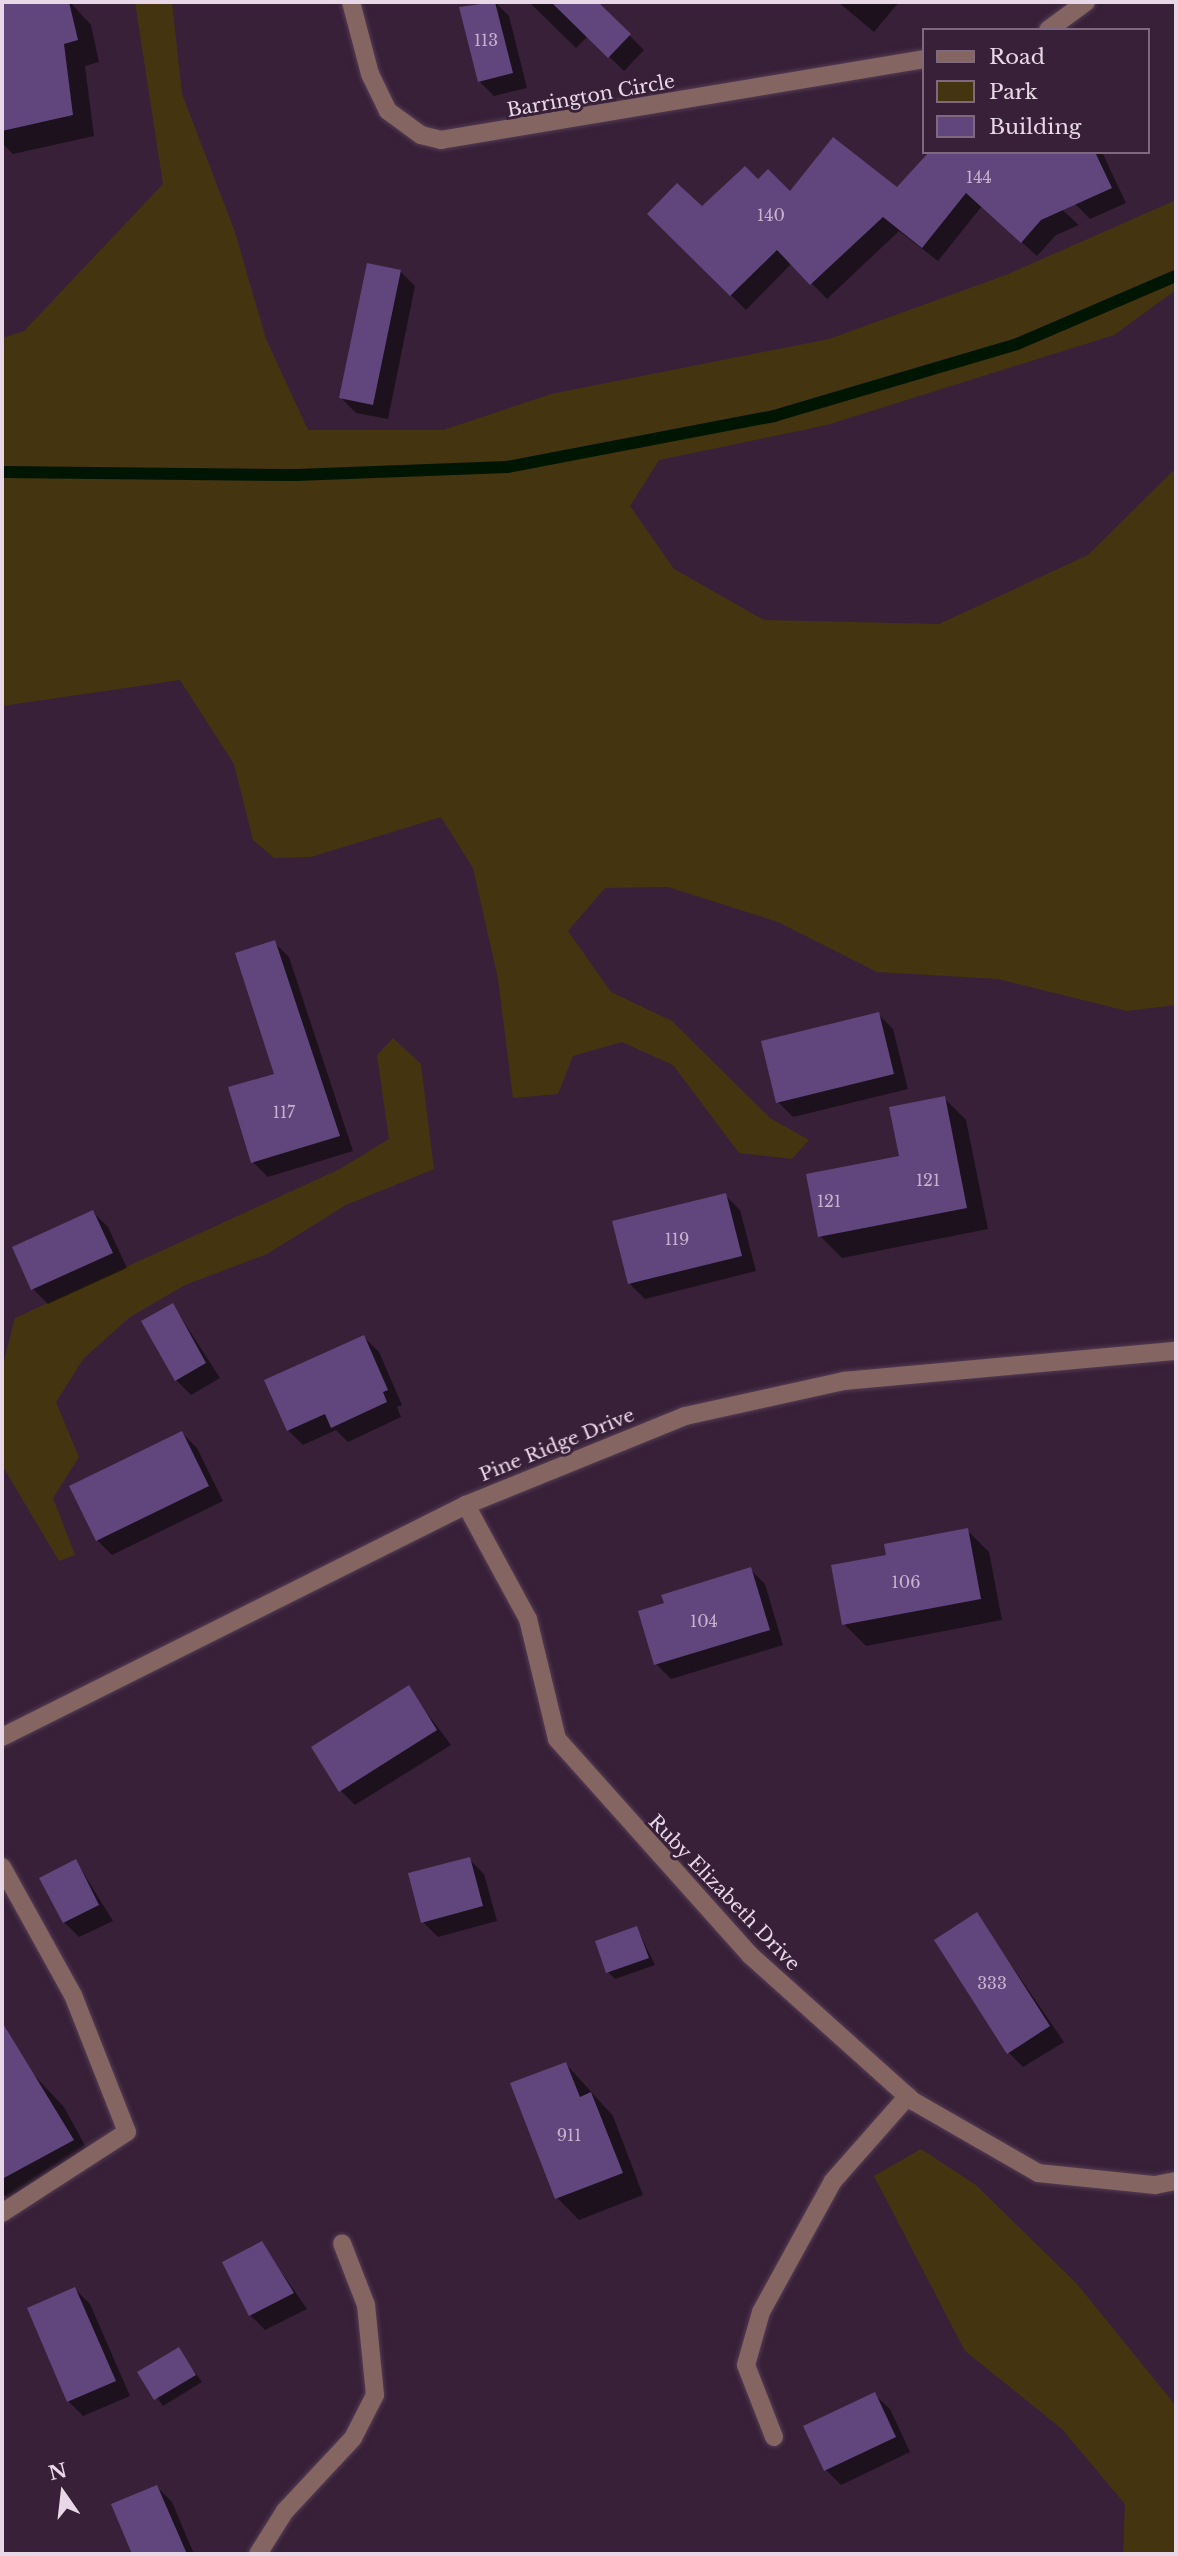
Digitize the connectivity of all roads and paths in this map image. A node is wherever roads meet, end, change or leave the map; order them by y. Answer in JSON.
{"nodes":[{"id":1,"x":351,"y":2,"type":"edge"},
{"id":2,"x":1086,"y":2,"type":"edge"},
{"id":3,"x":1051,"y":28,"type":"edge"},
{"id":4,"x":922,"y":59,"type":"edge"},
{"id":5,"x":1176,"y":1351,"type":"edge"},
{"id":6,"x":466,"y":1506,"type":"junction"},
{"id":7,"x":2,"y":1737,"type":"edge"},
{"id":8,"x":2,"y":1867,"type":"edge"},
{"id":9,"x":908,"y":2096,"type":"junction"},
{"id":10,"x":1176,"y":2181,"type":"edge"},
{"id":11,"x":2,"y":2213,"type":"edge"},
{"id":12,"x":342,"y":2243,"type":"dead end"},
{"id":13,"x":774,"y":2437,"type":"dead end"},
{"id":14,"x":258,"y":2554,"type":"edge"}],
"edges":[{"from":1,"to":4,"type":"street","name":"Barrington Circle"},
{"from":2,"to":3,"type":"street"},
{"from":5,"to":6,"type":"street","name":"Pine Ridge Drive"},
{"from":6,"to":7,"type":"street","name":"Pine Ridge Drive"},
{"from":6,"to":9,"type":"street","name":"Ruby Elizabeth Drive"},
{"from":8,"to":11,"type":"street"},
{"from":9,"to":10,"type":"street","name":"Ruby Elizabeth Drive"},
{"from":9,"to":13,"type":"street"},
{"from":12,"to":14,"type":"street"}]}
